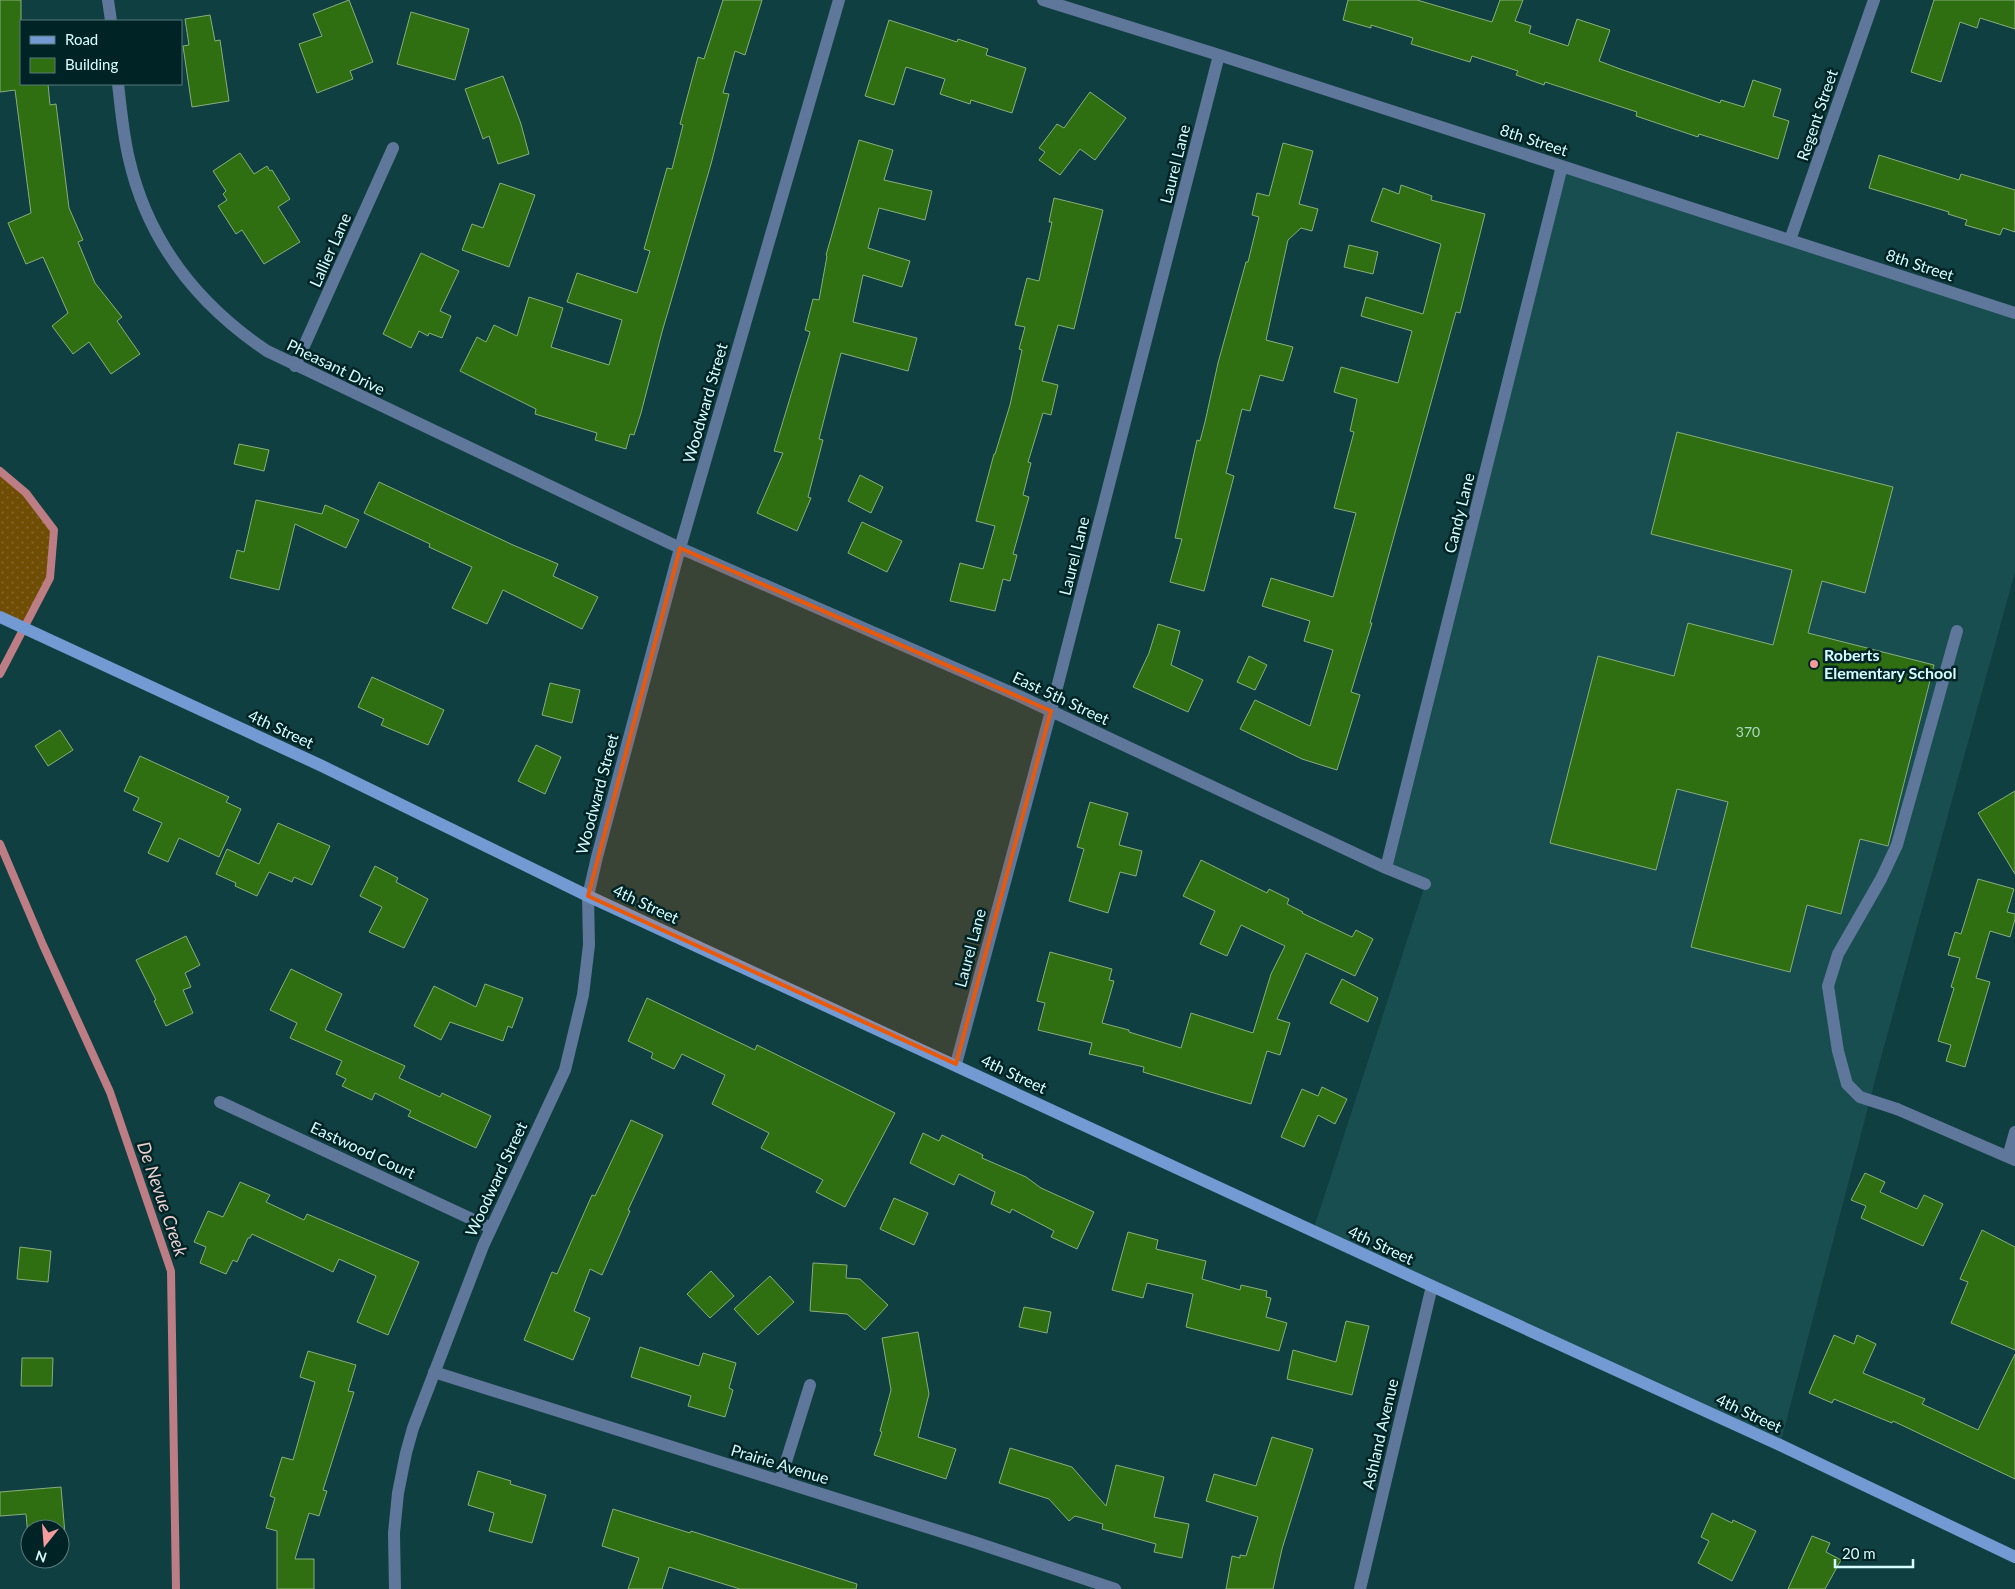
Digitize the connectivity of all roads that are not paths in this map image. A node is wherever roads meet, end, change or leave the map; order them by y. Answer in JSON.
{"nodes":[{"id":1,"x":108,"y":0,"type":"edge"},
{"id":2,"x":839,"y":0,"type":"edge"},
{"id":3,"x":1043,"y":0,"type":"edge"},
{"id":4,"x":1874,"y":0,"type":"edge"},
{"id":5,"x":111,"y":20,"type":"edge"},
{"id":6,"x":1219,"y":55,"type":"junction"},
{"id":7,"x":118,"y":85,"type":"edge"},
{"id":8,"x":394,"y":148,"type":"dead end"},
{"id":9,"x":1562,"y":166,"type":"junction"},
{"id":10,"x":1790,"y":240,"type":"junction"},
{"id":11,"x":2015,"y":313,"type":"edge"},
{"id":12,"x":295,"y":366,"type":"junction"},
{"id":13,"x":680,"y":548,"type":"junction"},
{"id":14,"x":0,"y":617,"type":"edge"},
{"id":15,"x":1957,"y":631,"type":"dead end"},
{"id":16,"x":1051,"y":711,"type":"junction"},
{"id":17,"x":1386,"y":868,"type":"junction"},
{"id":18,"x":1425,"y":884,"type":"dead end"},
{"id":19,"x":588,"y":896,"type":"junction"},
{"id":20,"x":956,"y":1064,"type":"junction"},
{"id":21,"x":220,"y":1102,"type":"dead end"},
{"id":22,"x":2015,"y":1132,"type":"edge"},
{"id":23,"x":2011,"y":1159,"type":"edge"},
{"id":24,"x":491,"y":1228,"type":"junction"},
{"id":25,"x":1432,"y":1286,"type":"junction"},
{"id":26,"x":434,"y":1372,"type":"junction"},
{"id":27,"x":810,"y":1385,"type":"dead end"},
{"id":28,"x":780,"y":1481,"type":"junction"},
{"id":29,"x":2015,"y":1557,"type":"edge"},
{"id":30,"x":395,"y":1589,"type":"edge"},
{"id":31,"x":1115,"y":1589,"type":"edge"},
{"id":32,"x":1360,"y":1589,"type":"edge"}],
"edges":[{"from":1,"to":5,"type":"street"},
{"from":2,"to":13,"type":"street","name":"Woodward Street"},
{"from":3,"to":6,"type":"street","name":"8th Street"},
{"from":4,"to":10,"type":"street","name":"Regent Street"},
{"from":6,"to":9,"type":"street","name":"8th Street"},
{"from":6,"to":16,"type":"street","name":"Laurel Lane"},
{"from":7,"to":12,"type":"street","name":"Pheasant Drive"},
{"from":8,"to":12,"type":"street","name":"Lallier Lane"},
{"from":9,"to":10,"type":"street","name":"8th Street"},
{"from":9,"to":17,"type":"street","name":"Candy Lane"},
{"from":10,"to":11,"type":"street","name":"8th Street"},
{"from":12,"to":13,"type":"street","name":"Pheasant Drive"},
{"from":13,"to":16,"type":"street","name":"East 5th Street"},
{"from":13,"to":19,"type":"street","name":"Woodward Street"},
{"from":14,"to":19,"type":"street","name":"4th Street"},
{"from":15,"to":23,"type":"street"},
{"from":16,"to":17,"type":"street","name":"East 5th Street"},
{"from":16,"to":20,"type":"street","name":"Laurel Lane"},
{"from":17,"to":18,"type":"street","name":"East 5th Street"},
{"from":19,"to":20,"type":"street","name":"4th Street"},
{"from":19,"to":24,"type":"street","name":"Woodward Street"},
{"from":20,"to":25,"type":"street","name":"4th Street"},
{"from":21,"to":24,"type":"street","name":"Eastwood Court"},
{"from":22,"to":23,"type":"street"},
{"from":24,"to":26,"type":"street","name":"Woodward Street"},
{"from":25,"to":29,"type":"street","name":"4th Street"},
{"from":25,"to":32,"type":"street","name":"Ashland Avenue"},
{"from":26,"to":28,"type":"street","name":"Prairie Avenue"},
{"from":26,"to":30,"type":"street","name":"Woodward Street"},
{"from":27,"to":28,"type":"street"},
{"from":28,"to":31,"type":"street","name":"Prairie Avenue"}]}
